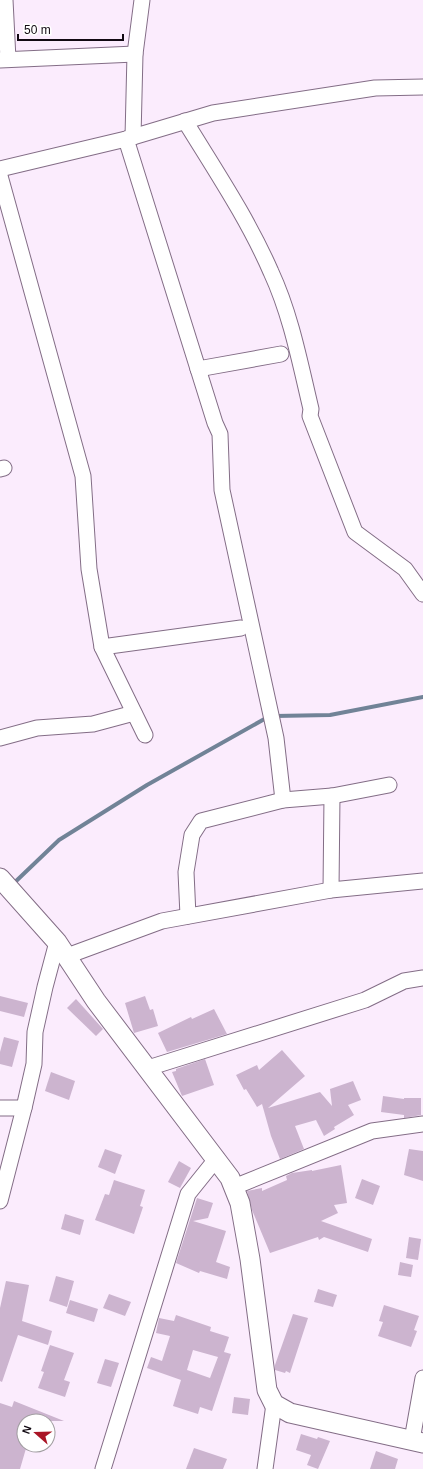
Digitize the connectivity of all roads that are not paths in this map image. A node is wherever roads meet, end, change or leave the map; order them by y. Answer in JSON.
{"nodes":[{"id":1,"x":5,"y":0,"type":"edge"},
{"id":2,"x":142,"y":0,"type":"edge"},
{"id":3,"x":135,"y":54,"type":"junction"},
{"id":4,"x":4,"y":59,"type":"edge"},
{"id":5,"x":423,"y":87,"type":"edge"},
{"id":6,"x":185,"y":121,"type":"junction"},
{"id":7,"x":130,"y":138,"type":"junction"},
{"id":8,"x":0,"y":169,"type":"edge"},
{"id":9,"x":0,"y":176,"type":"edge"},
{"id":10,"x":281,"y":354,"type":"dead end"},
{"id":11,"x":198,"y":369,"type":"junction"},
{"id":12,"x":423,"y":594,"type":"edge"},
{"id":13,"x":241,"y":628,"type":"dead end"},
{"id":14,"x":102,"y":647,"type":"junction"},
{"id":15,"x":134,"y":713,"type":"junction"},
{"id":16,"x":145,"y":734,"type":"dead end"},
{"id":17,"x":0,"y":738,"type":"edge"},
{"id":18,"x":389,"y":785,"type":"dead end"},
{"id":19,"x":332,"y":796,"type":"junction"},
{"id":20,"x":283,"y":800,"type":"junction"},
{"id":21,"x":0,"y":878,"type":"edge"},
{"id":22,"x":423,"y":881,"type":"edge"},
{"id":23,"x":330,"y":890,"type":"junction"},
{"id":24,"x":188,"y":916,"type":"junction"},
{"id":25,"x":62,"y":949,"type":"junction"},
{"id":26,"x":423,"y":978,"type":"edge"},
{"id":27,"x":148,"y":1068,"type":"junction"},
{"id":28,"x":0,"y":1108,"type":"edge"},
{"id":29,"x":24,"y":1108,"type":"junction"},
{"id":30,"x":423,"y":1124,"type":"edge"},
{"id":31,"x":217,"y":1158,"type":"junction"},
{"id":32,"x":234,"y":1188,"type":"junction"},
{"id":33,"x":0,"y":1201,"type":"edge"},
{"id":34,"x":423,"y":1378,"type":"edge"},
{"id":35,"x":274,"y":1404,"type":"junction"},
{"id":36,"x":418,"y":1442,"type":"edge"},
{"id":37,"x":103,"y":1469,"type":"edge"},
{"id":38,"x":265,"y":1469,"type":"edge"}],
"edges":[{"from":1,"to":4,"type":"street"},
{"from":2,"to":3,"type":"street"},
{"from":3,"to":4,"type":"street"},
{"from":3,"to":7,"type":"street"},
{"from":5,"to":6,"type":"street"},
{"from":6,"to":7,"type":"street"},
{"from":6,"to":12,"type":"street"},
{"from":7,"to":8,"type":"street"},
{"from":7,"to":11,"type":"street"},
{"from":9,"to":14,"type":"street"},
{"from":10,"to":11,"type":"street"},
{"from":11,"to":20,"type":"street"},
{"from":13,"to":14,"type":"street"},
{"from":14,"to":15,"type":"street"},
{"from":15,"to":16,"type":"street"},
{"from":15,"to":17,"type":"street"},
{"from":18,"to":19,"type":"street"},
{"from":19,"to":20,"type":"street"},
{"from":19,"to":23,"type":"street"},
{"from":20,"to":24,"type":"street"},
{"from":21,"to":25,"type":"street"},
{"from":22,"to":23,"type":"street"},
{"from":23,"to":24,"type":"street"},
{"from":24,"to":25,"type":"street"},
{"from":25,"to":27,"type":"street"},
{"from":25,"to":29,"type":"street"},
{"from":26,"to":27,"type":"street"},
{"from":27,"to":31,"type":"street"},
{"from":28,"to":29,"type":"street"},
{"from":29,"to":33,"type":"street"},
{"from":30,"to":32,"type":"street"},
{"from":31,"to":32,"type":"street"},
{"from":31,"to":37,"type":"street"},
{"from":32,"to":35,"type":"street"},
{"from":34,"to":36,"type":"street"},
{"from":35,"to":36,"type":"street"},
{"from":35,"to":38,"type":"street"}]}
